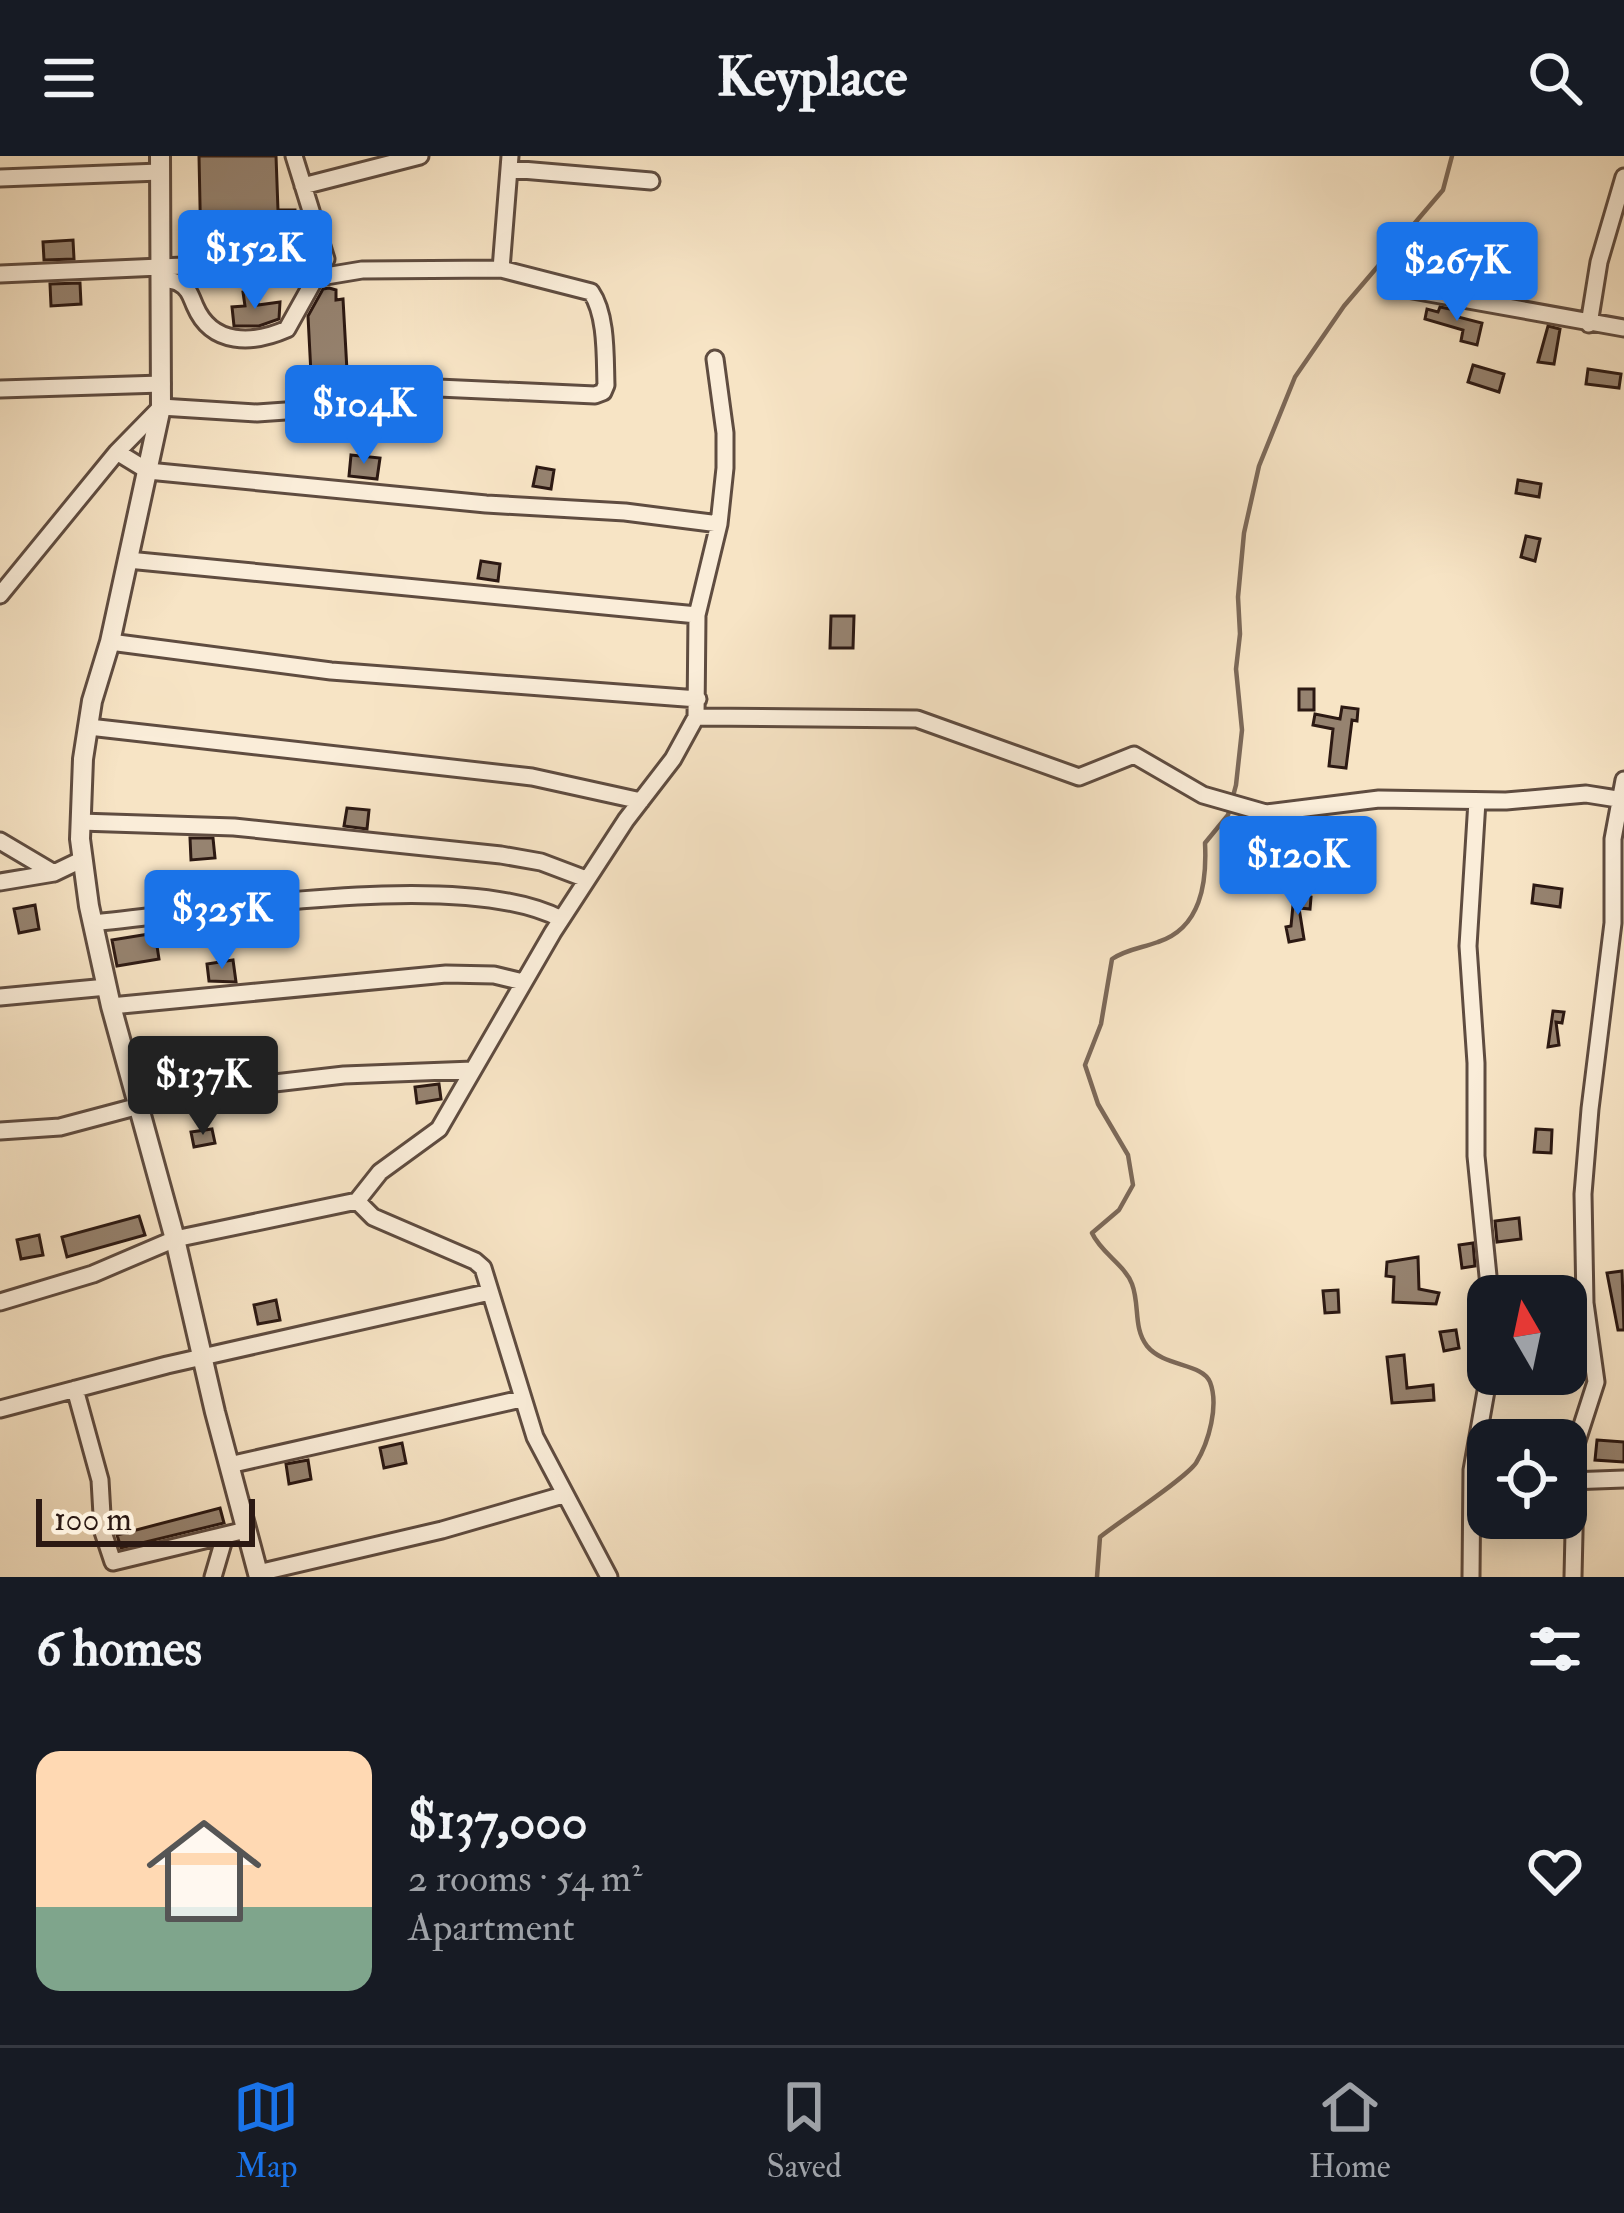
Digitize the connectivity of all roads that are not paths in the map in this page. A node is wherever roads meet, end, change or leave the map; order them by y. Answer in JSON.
{"nodes":[{"id":1,"x":294,"y":156,"type":"edge"},
{"id":2,"x":420,"y":156,"type":"edge"},
{"id":3,"x":510,"y":162,"type":"edge"},
{"id":4,"x":160,"y":164,"type":"edge"},
{"id":5,"x":1624,"y":177,"type":"edge"},
{"id":6,"x":0,"y":178,"type":"edge"},
{"id":7,"x":651,"y":181,"type":"dead end"},
{"id":8,"x":304,"y":187,"type":"junction"},
{"id":9,"x":501,"y":269,"type":"junction"},
{"id":10,"x":160,"y":273,"type":"junction"},
{"id":11,"x":0,"y":274,"type":"edge"},
{"id":12,"x":320,"y":277,"type":"junction"},
{"id":13,"x":1407,"y":289,"type":"dead end"},
{"id":14,"x":1589,"y":324,"type":"junction"},
{"id":15,"x":1624,"y":328,"type":"edge"},
{"id":16,"x":715,"y":359,"type":"dead end"},
{"id":17,"x":162,"y":384,"type":"junction"},
{"id":18,"x":0,"y":389,"type":"edge"},
{"id":19,"x":161,"y":407,"type":"junction"},
{"id":20,"x":117,"y":452,"type":"junction"},
{"id":21,"x":148,"y":471,"type":"junction"},
{"id":22,"x":719,"y":524,"type":"junction"},
{"id":23,"x":128,"y":560,"type":"junction"},
{"id":24,"x":0,"y":595,"type":"edge"},
{"id":25,"x":697,"y":615,"type":"junction"},
{"id":26,"x":110,"y":642,"type":"junction"},
{"id":27,"x":697,"y":708,"type":"junction"},
{"id":28,"x":89,"y":727,"type":"junction"},
{"id":29,"x":1624,"y":780,"type":"edge"},
{"id":30,"x":1622,"y":800,"type":"edge"},
{"id":31,"x":641,"y":801,"type":"junction"},
{"id":32,"x":1477,"y":801,"type":"junction"},
{"id":33,"x":80,"y":822,"type":"junction"},
{"id":34,"x":0,"y":841,"type":"edge"},
{"id":35,"x":81,"y":860,"type":"junction"},
{"id":36,"x":54,"y":873,"type":"junction"},
{"id":37,"x":586,"y":879,"type":"junction"},
{"id":38,"x":0,"y":882,"type":"edge"},
{"id":39,"x":562,"y":919,"type":"junction"},
{"id":40,"x":92,"y":922,"type":"junction"},
{"id":41,"x":523,"y":982,"type":"junction"},
{"id":42,"x":109,"y":996,"type":"junction"},
{"id":43,"x":0,"y":997,"type":"edge"},
{"id":44,"x":473,"y":1070,"type":"junction"},
{"id":45,"x":137,"y":1102,"type":"junction"},
{"id":46,"x":0,"y":1131,"type":"edge"},
{"id":47,"x":357,"y":1201,"type":"junction"},
{"id":48,"x":176,"y":1239,"type":"junction"},
{"id":49,"x":1488,"y":1275,"type":"edge"},
{"id":50,"x":490,"y":1292,"type":"junction"},
{"id":51,"x":0,"y":1302,"type":"edge"},
{"id":52,"x":202,"y":1360,"type":"junction"},
{"id":53,"x":74,"y":1389,"type":"junction"},
{"id":54,"x":521,"y":1399,"type":"junction"},
{"id":55,"x":0,"y":1409,"type":"edge"},
{"id":56,"x":1584,"y":1419,"type":"edge"},
{"id":57,"x":229,"y":1466,"type":"junction"},
{"id":58,"x":1624,"y":1479,"type":"edge"},
{"id":59,"x":1587,"y":1480,"type":"edge"},
{"id":60,"x":563,"y":1496,"type":"junction"},
{"id":61,"x":246,"y":1530,"type":"junction"},
{"id":62,"x":225,"y":1536,"type":"junction"},
{"id":63,"x":1475,"y":1539,"type":"edge"},
{"id":64,"x":1572,"y":1539,"type":"edge"},
{"id":65,"x":258,"y":1575,"type":"edge"},
{"id":66,"x":213,"y":1577,"type":"edge"},
{"id":67,"x":610,"y":1577,"type":"edge"},
{"id":68,"x":1471,"y":1577,"type":"edge"},
{"id":69,"x":1573,"y":1577,"type":"edge"}],
"edges":[{"from":1,"to":8,"type":"street"},
{"from":2,"to":8,"type":"street"},
{"from":3,"to":7,"type":"street"},
{"from":3,"to":9,"type":"street"},
{"from":4,"to":6,"type":"street"},
{"from":4,"to":10,"type":"street"},
{"from":5,"to":14,"type":"street"},
{"from":8,"to":12,"type":"street"},
{"from":9,"to":12,"type":"street"},
{"from":9,"to":19,"type":"street"},
{"from":10,"to":11,"type":"street"},
{"from":10,"to":12,"type":"street"},
{"from":10,"to":12,"type":"street"},
{"from":10,"to":17,"type":"street"},
{"from":13,"to":14,"type":"street"},
{"from":14,"to":15,"type":"street"},
{"from":16,"to":22,"type":"street"},
{"from":17,"to":18,"type":"street"},
{"from":17,"to":19,"type":"street"},
{"from":19,"to":20,"type":"street"},
{"from":19,"to":21,"type":"street"},
{"from":20,"to":21,"type":"street"},
{"from":20,"to":24,"type":"street"},
{"from":21,"to":22,"type":"street"},
{"from":21,"to":23,"type":"street"},
{"from":22,"to":25,"type":"street"},
{"from":23,"to":25,"type":"street"},
{"from":23,"to":26,"type":"street"},
{"from":25,"to":27,"type":"street"},
{"from":26,"to":27,"type":"street"},
{"from":26,"to":28,"type":"street"},
{"from":27,"to":31,"type":"street"},
{"from":27,"to":32,"type":"street"},
{"from":28,"to":31,"type":"street"},
{"from":28,"to":33,"type":"street"},
{"from":29,"to":30,"type":"street"},
{"from":30,"to":32,"type":"street"},
{"from":30,"to":56,"type":"street"},
{"from":31,"to":37,"type":"street"},
{"from":32,"to":49,"type":"street"},
{"from":33,"to":35,"type":"street"},
{"from":33,"to":37,"type":"street"},
{"from":34,"to":36,"type":"street"},
{"from":35,"to":36,"type":"street"},
{"from":35,"to":40,"type":"street"},
{"from":36,"to":38,"type":"street"},
{"from":37,"to":39,"type":"street"},
{"from":39,"to":40,"type":"street"},
{"from":39,"to":41,"type":"street"},
{"from":40,"to":42,"type":"street"},
{"from":41,"to":42,"type":"street"},
{"from":41,"to":44,"type":"street"},
{"from":42,"to":43,"type":"street"},
{"from":42,"to":45,"type":"street"},
{"from":44,"to":45,"type":"street"},
{"from":44,"to":47,"type":"street"},
{"from":45,"to":46,"type":"street"},
{"from":45,"to":48,"type":"street"},
{"from":47,"to":48,"type":"street"},
{"from":47,"to":50,"type":"street"},
{"from":48,"to":51,"type":"street"},
{"from":48,"to":52,"type":"street"},
{"from":50,"to":52,"type":"street"},
{"from":50,"to":54,"type":"street"},
{"from":52,"to":53,"type":"street"},
{"from":52,"to":57,"type":"street"},
{"from":53,"to":55,"type":"street"},
{"from":53,"to":62,"type":"street"},
{"from":54,"to":57,"type":"street"},
{"from":54,"to":60,"type":"street"},
{"from":57,"to":61,"type":"street"},
{"from":58,"to":59,"type":"street"},
{"from":60,"to":65,"type":"street"},
{"from":60,"to":67,"type":"street"},
{"from":61,"to":62,"type":"street"},
{"from":61,"to":65,"type":"street"},
{"from":62,"to":66,"type":"street"},
{"from":63,"to":68,"type":"street"},
{"from":64,"to":69,"type":"street"}]}
